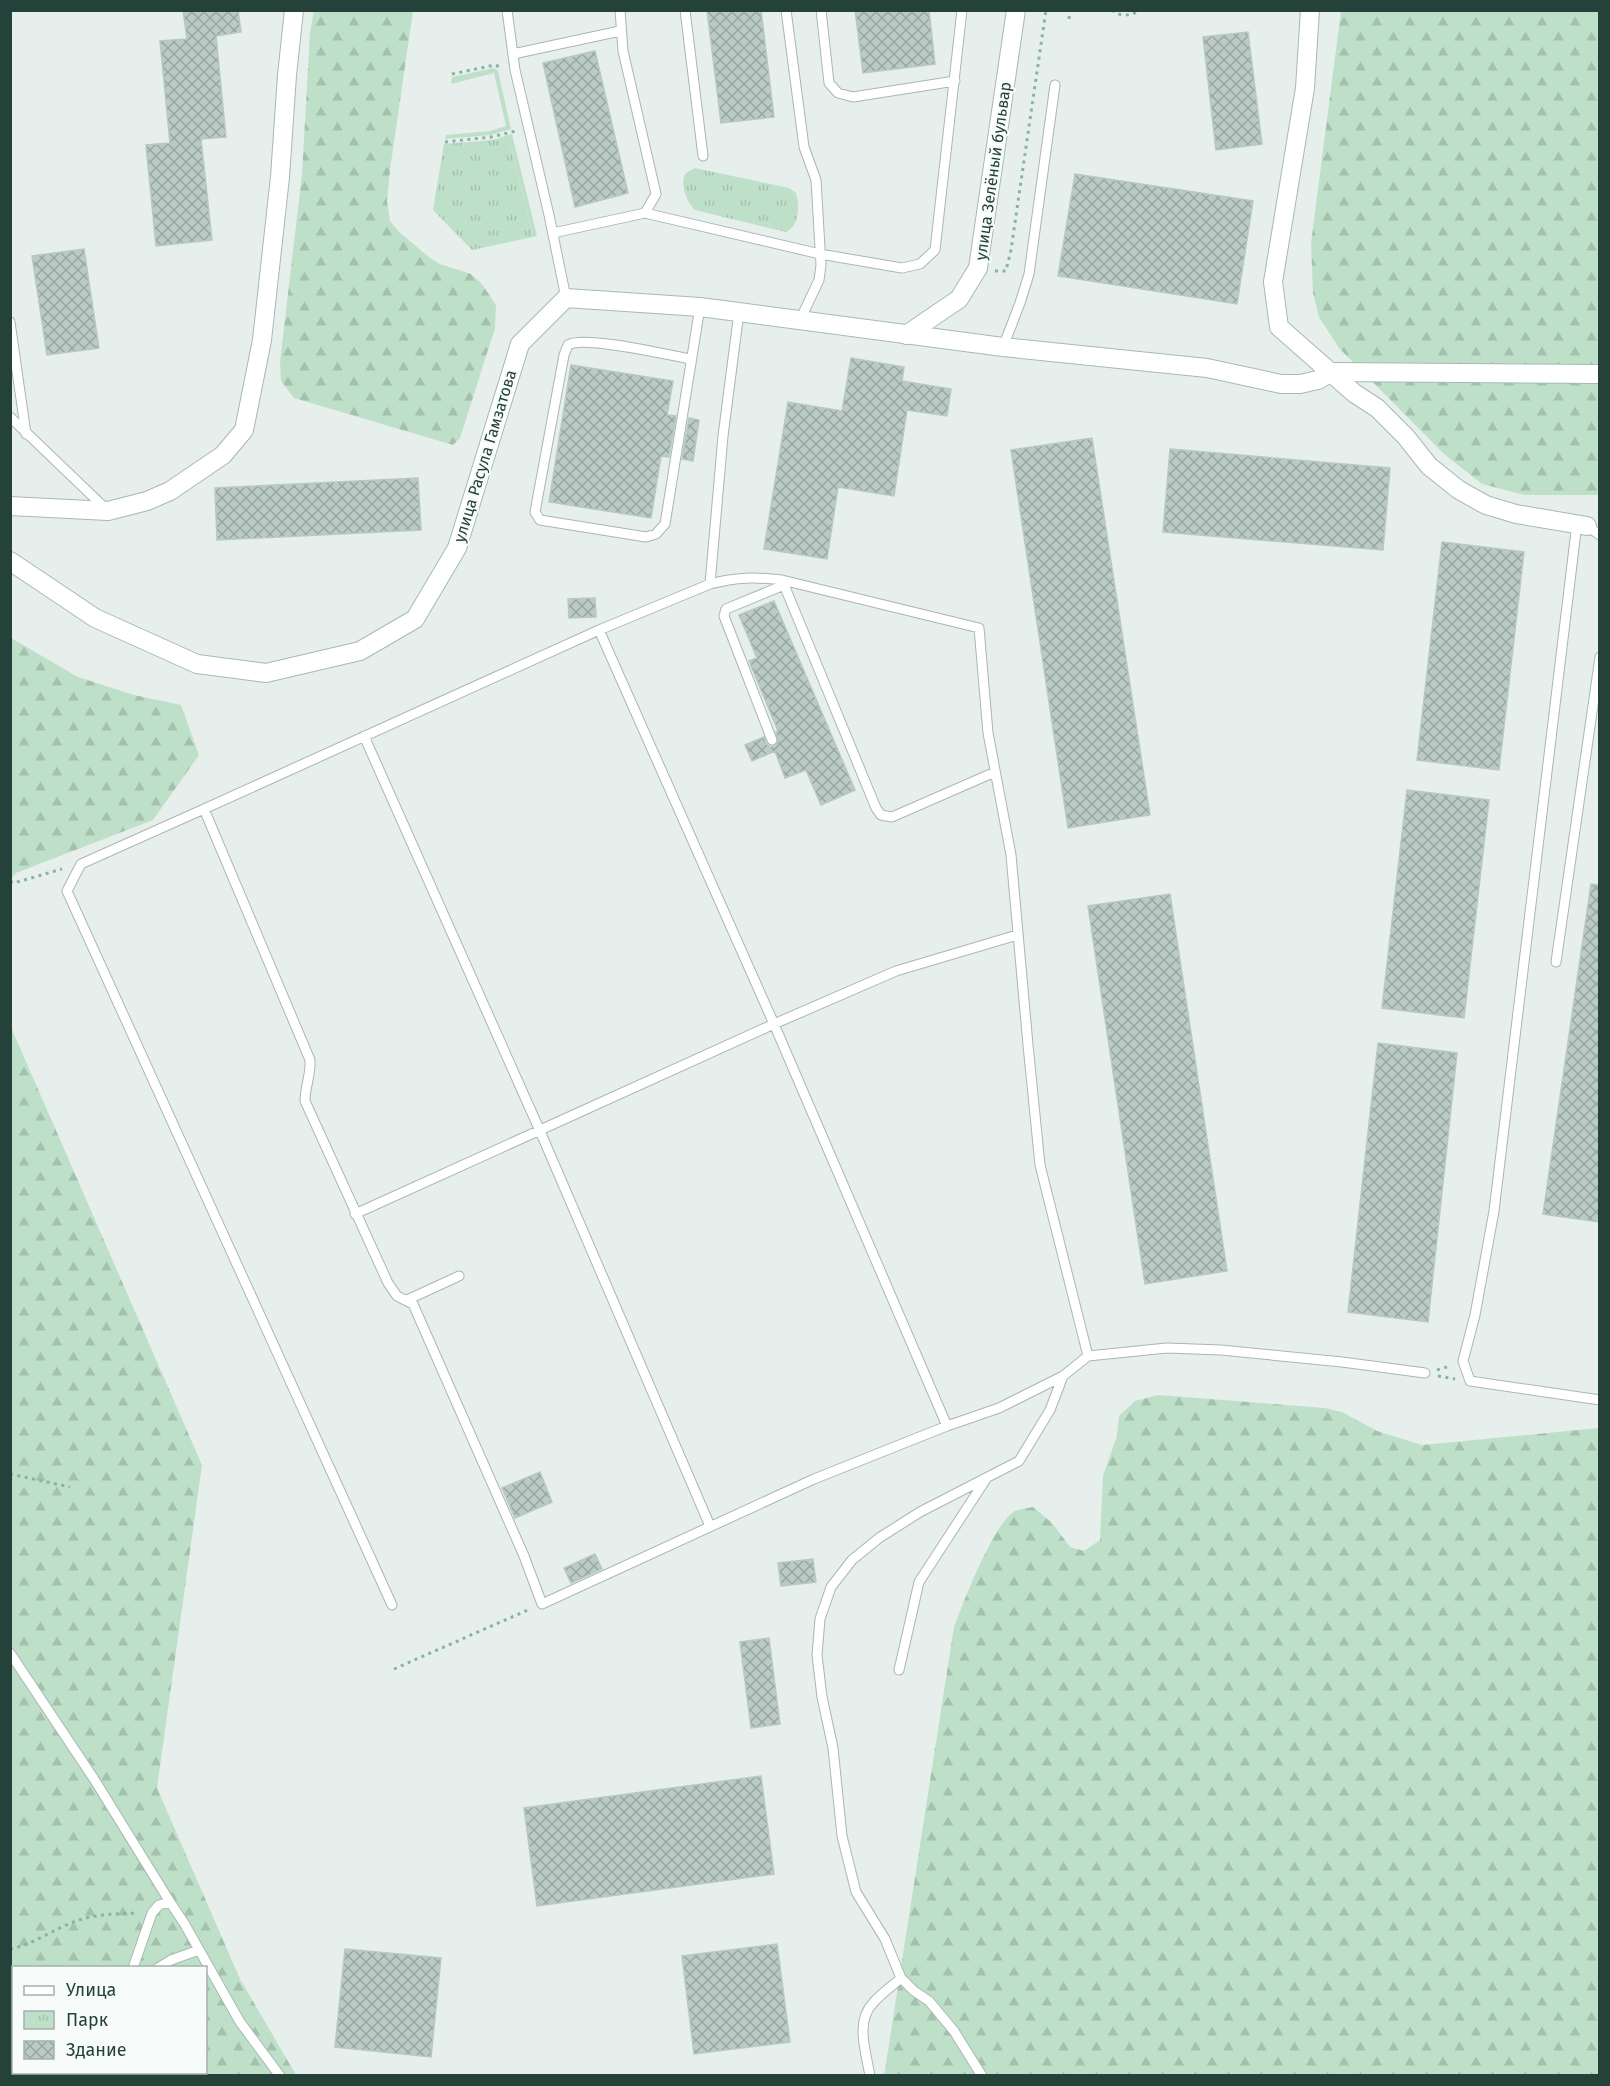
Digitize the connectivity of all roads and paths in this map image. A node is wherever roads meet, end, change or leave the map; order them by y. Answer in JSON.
{"nodes":[{"id":1,"x":294,"y":10,"type":"edge"},
{"id":2,"x":507,"y":10,"type":"edge"},
{"id":3,"x":620,"y":10,"type":"edge"},
{"id":4,"x":685,"y":10,"type":"edge"},
{"id":5,"x":786,"y":10,"type":"edge"},
{"id":6,"x":821,"y":10,"type":"edge"},
{"id":7,"x":962,"y":10,"type":"edge"},
{"id":8,"x":1016,"y":10,"type":"edge"},
{"id":9,"x":1046,"y":10,"type":"edge"},
{"id":10,"x":1070,"y":10,"type":"edge"},
{"id":11,"x":1112,"y":10,"type":"edge"},
{"id":12,"x":1142,"y":10,"type":"edge"},
{"id":13,"x":1310,"y":10,"type":"edge"},
{"id":14,"x":1069,"y":20,"type":"dead end"},
{"id":15,"x":620,"y":31,"type":"junction"},
{"id":16,"x":513,"y":54,"type":"junction"},
{"id":17,"x":501,"y":70,"type":"dead end"},
{"id":18,"x":452,"y":74,"type":"dead end"},
{"id":19,"x":955,"y":81,"type":"junction"},
{"id":20,"x":1055,"y":85,"type":"dead end"},
{"id":21,"x":518,"y":141,"type":"dead end"},
{"id":22,"x":445,"y":142,"type":"dead end"},
{"id":23,"x":704,"y":156,"type":"dead end"},
{"id":24,"x":645,"y":213,"type":"junction"},
{"id":25,"x":553,"y":233,"type":"junction"},
{"id":26,"x":820,"y":254,"type":"junction"},
{"id":27,"x":989,"y":271,"type":"dead end"},
{"id":28,"x":566,"y":297,"type":"junction"},
{"id":29,"x":699,"y":308,"type":"junction"},
{"id":30,"x":739,"y":312,"type":"junction"},
{"id":31,"x":800,"y":320,"type":"junction"},
{"id":32,"x":10,"y":322,"type":"edge"},
{"id":33,"x":906,"y":335,"type":"junction"},
{"id":34,"x":1003,"y":347,"type":"junction"},
{"id":35,"x":690,"y":359,"type":"junction"},
{"id":36,"x":1331,"y":372,"type":"junction"},
{"id":37,"x":1599,"y":374,"type":"edge"},
{"id":38,"x":10,"y":417,"type":"edge"},
{"id":39,"x":26,"y":434,"type":"junction"},
{"id":40,"x":10,"y":506,"type":"edge"},
{"id":41,"x":108,"y":511,"type":"junction"},
{"id":42,"x":1588,"y":528,"type":"edge"},
{"id":43,"x":10,"y":561,"type":"edge"},
{"id":44,"x":783,"y":582,"type":"junction"},
{"id":45,"x":711,"y":584,"type":"junction"},
{"id":46,"x":599,"y":630,"type":"junction"},
{"id":47,"x":1599,"y":657,"type":"edge"},
{"id":48,"x":364,"y":736,"type":"junction"},
{"id":49,"x":772,"y":740,"type":"dead end"},
{"id":50,"x":995,"y":772,"type":"junction"},
{"id":51,"x":204,"y":809,"type":"junction"},
{"id":52,"x":81,"y":864,"type":"junction"},
{"id":53,"x":10,"y":881,"type":"edge"},
{"id":54,"x":1017,"y":934,"type":"junction"},
{"id":55,"x":1556,"y":962,"type":"dead end"},
{"id":56,"x":774,"y":1024,"type":"junction"},
{"id":57,"x":540,"y":1131,"type":"junction"},
{"id":58,"x":356,"y":1214,"type":"junction"},
{"id":59,"x":459,"y":1276,"type":"dead end"},
{"id":60,"x":407,"y":1300,"type":"junction"},
{"id":61,"x":1088,"y":1356,"type":"junction"},
{"id":62,"x":1463,"y":1361,"type":"junction"},
{"id":63,"x":1425,"y":1374,"type":"junction"},
{"id":64,"x":1063,"y":1376,"type":"junction"},
{"id":65,"x":1470,"y":1381,"type":"junction"},
{"id":66,"x":1599,"y":1400,"type":"edge"},
{"id":67,"x":947,"y":1426,"type":"junction"},
{"id":68,"x":10,"y":1474,"type":"edge"},
{"id":69,"x":987,"y":1477,"type":"junction"},
{"id":70,"x":70,"y":1487,"type":"dead end"},
{"id":71,"x":710,"y":1526,"type":"junction"},
{"id":72,"x":542,"y":1604,"type":"junction"},
{"id":73,"x":392,"y":1605,"type":"dead end"},
{"id":74,"x":10,"y":1653,"type":"edge"},
{"id":75,"x":394,"y":1669,"type":"dead end"},
{"id":76,"x":899,"y":1671,"type":"dead end"},
{"id":77,"x":170,"y":1902,"type":"junction"},
{"id":78,"x":152,"y":1912,"type":"junction"},
{"id":79,"x":10,"y":1949,"type":"edge"},
{"id":80,"x":199,"y":1950,"type":"junction"},
{"id":81,"x":135,"y":1966,"type":"edge"},
{"id":82,"x":161,"y":1966,"type":"edge"},
{"id":83,"x":901,"y":1978,"type":"junction"},
{"id":84,"x":280,"y":2076,"type":"edge"},
{"id":85,"x":870,"y":2076,"type":"edge"},
{"id":86,"x":982,"y":2076,"type":"edge"}],
"edges":[{"from":1,"to":41,"type":"main road"},
{"from":2,"to":16,"type":"lane"},
{"from":3,"to":15,"type":"lane"},
{"from":4,"to":23,"type":"lane"},
{"from":5,"to":26,"type":"lane"},
{"from":6,"to":19,"type":"lane"},
{"from":7,"to":19,"type":"lane"},
{"from":8,"to":33,"type":"main road","name":"улица Зелёный бульвар"},
{"from":9,"to":27,"type":"path"},
{"from":10,"to":14,"type":"path"},
{"from":11,"to":12,"type":"path"},
{"from":13,"to":36,"type":"main road"},
{"from":15,"to":16,"type":"lane"},
{"from":15,"to":24,"type":"lane"},
{"from":16,"to":25,"type":"lane"},
{"from":17,"to":18,"type":"path"},
{"from":19,"to":26,"type":"lane"},
{"from":20,"to":34,"type":"lane"},
{"from":21,"to":22,"type":"path"},
{"from":24,"to":25,"type":"lane"},
{"from":24,"to":26,"type":"lane"},
{"from":25,"to":28,"type":"lane"},
{"from":26,"to":31,"type":"lane"},
{"from":28,"to":29,"type":"main road"},
{"from":28,"to":43,"type":"main road","name":"улица Расула Гамзатова"},
{"from":29,"to":30,"type":"main road"},
{"from":29,"to":35,"type":"lane"},
{"from":30,"to":31,"type":"main road"},
{"from":30,"to":45,"type":"lane"},
{"from":31,"to":33,"type":"main road"},
{"from":32,"to":39,"type":"lane"},
{"from":33,"to":34,"type":"main road"},
{"from":34,"to":36,"type":"main road"},
{"from":35,"to":35,"type":"lane"},
{"from":36,"to":37,"type":"main road"},
{"from":36,"to":42,"type":"main road"},
{"from":38,"to":39,"type":"lane"},
{"from":39,"to":41,"type":"lane"},
{"from":40,"to":41,"type":"main road"},
{"from":42,"to":62,"type":"lane"},
{"from":44,"to":45,"type":"lane"},
{"from":44,"to":49,"type":"lane"},
{"from":44,"to":50,"type":"lane"},
{"from":44,"to":50,"type":"lane"},
{"from":45,"to":46,"type":"lane"},
{"from":46,"to":48,"type":"lane"},
{"from":46,"to":56,"type":"lane"},
{"from":47,"to":55,"type":"lane"},
{"from":48,"to":51,"type":"lane"},
{"from":48,"to":57,"type":"lane"},
{"from":50,"to":54,"type":"lane"},
{"from":51,"to":52,"type":"lane"},
{"from":51,"to":58,"type":"lane"},
{"from":52,"to":53,"type":"path"},
{"from":52,"to":73,"type":"lane"},
{"from":54,"to":56,"type":"lane"},
{"from":54,"to":61,"type":"lane"},
{"from":56,"to":57,"type":"lane"},
{"from":56,"to":67,"type":"lane"},
{"from":57,"to":58,"type":"lane"},
{"from":57,"to":71,"type":"lane"},
{"from":58,"to":60,"type":"lane"},
{"from":59,"to":60,"type":"lane"},
{"from":60,"to":72,"type":"lane"},
{"from":61,"to":63,"type":"lane"},
{"from":61,"to":64,"type":"lane"},
{"from":62,"to":63,"type":"path"},
{"from":62,"to":65,"type":"lane"},
{"from":63,"to":65,"type":"path"},
{"from":64,"to":67,"type":"lane"},
{"from":64,"to":69,"type":"lane"},
{"from":65,"to":66,"type":"lane"},
{"from":67,"to":71,"type":"lane"},
{"from":68,"to":70,"type":"path"},
{"from":69,"to":76,"type":"lane"},
{"from":69,"to":83,"type":"lane"},
{"from":71,"to":72,"type":"lane"},
{"from":72,"to":75,"type":"path"},
{"from":74,"to":77,"type":"lane"},
{"from":77,"to":78,"type":"lane"},
{"from":77,"to":80,"type":"lane"},
{"from":78,"to":79,"type":"path"},
{"from":78,"to":81,"type":"lane"},
{"from":80,"to":82,"type":"lane"},
{"from":80,"to":84,"type":"lane"},
{"from":83,"to":85,"type":"lane"},
{"from":83,"to":86,"type":"lane"}]}
